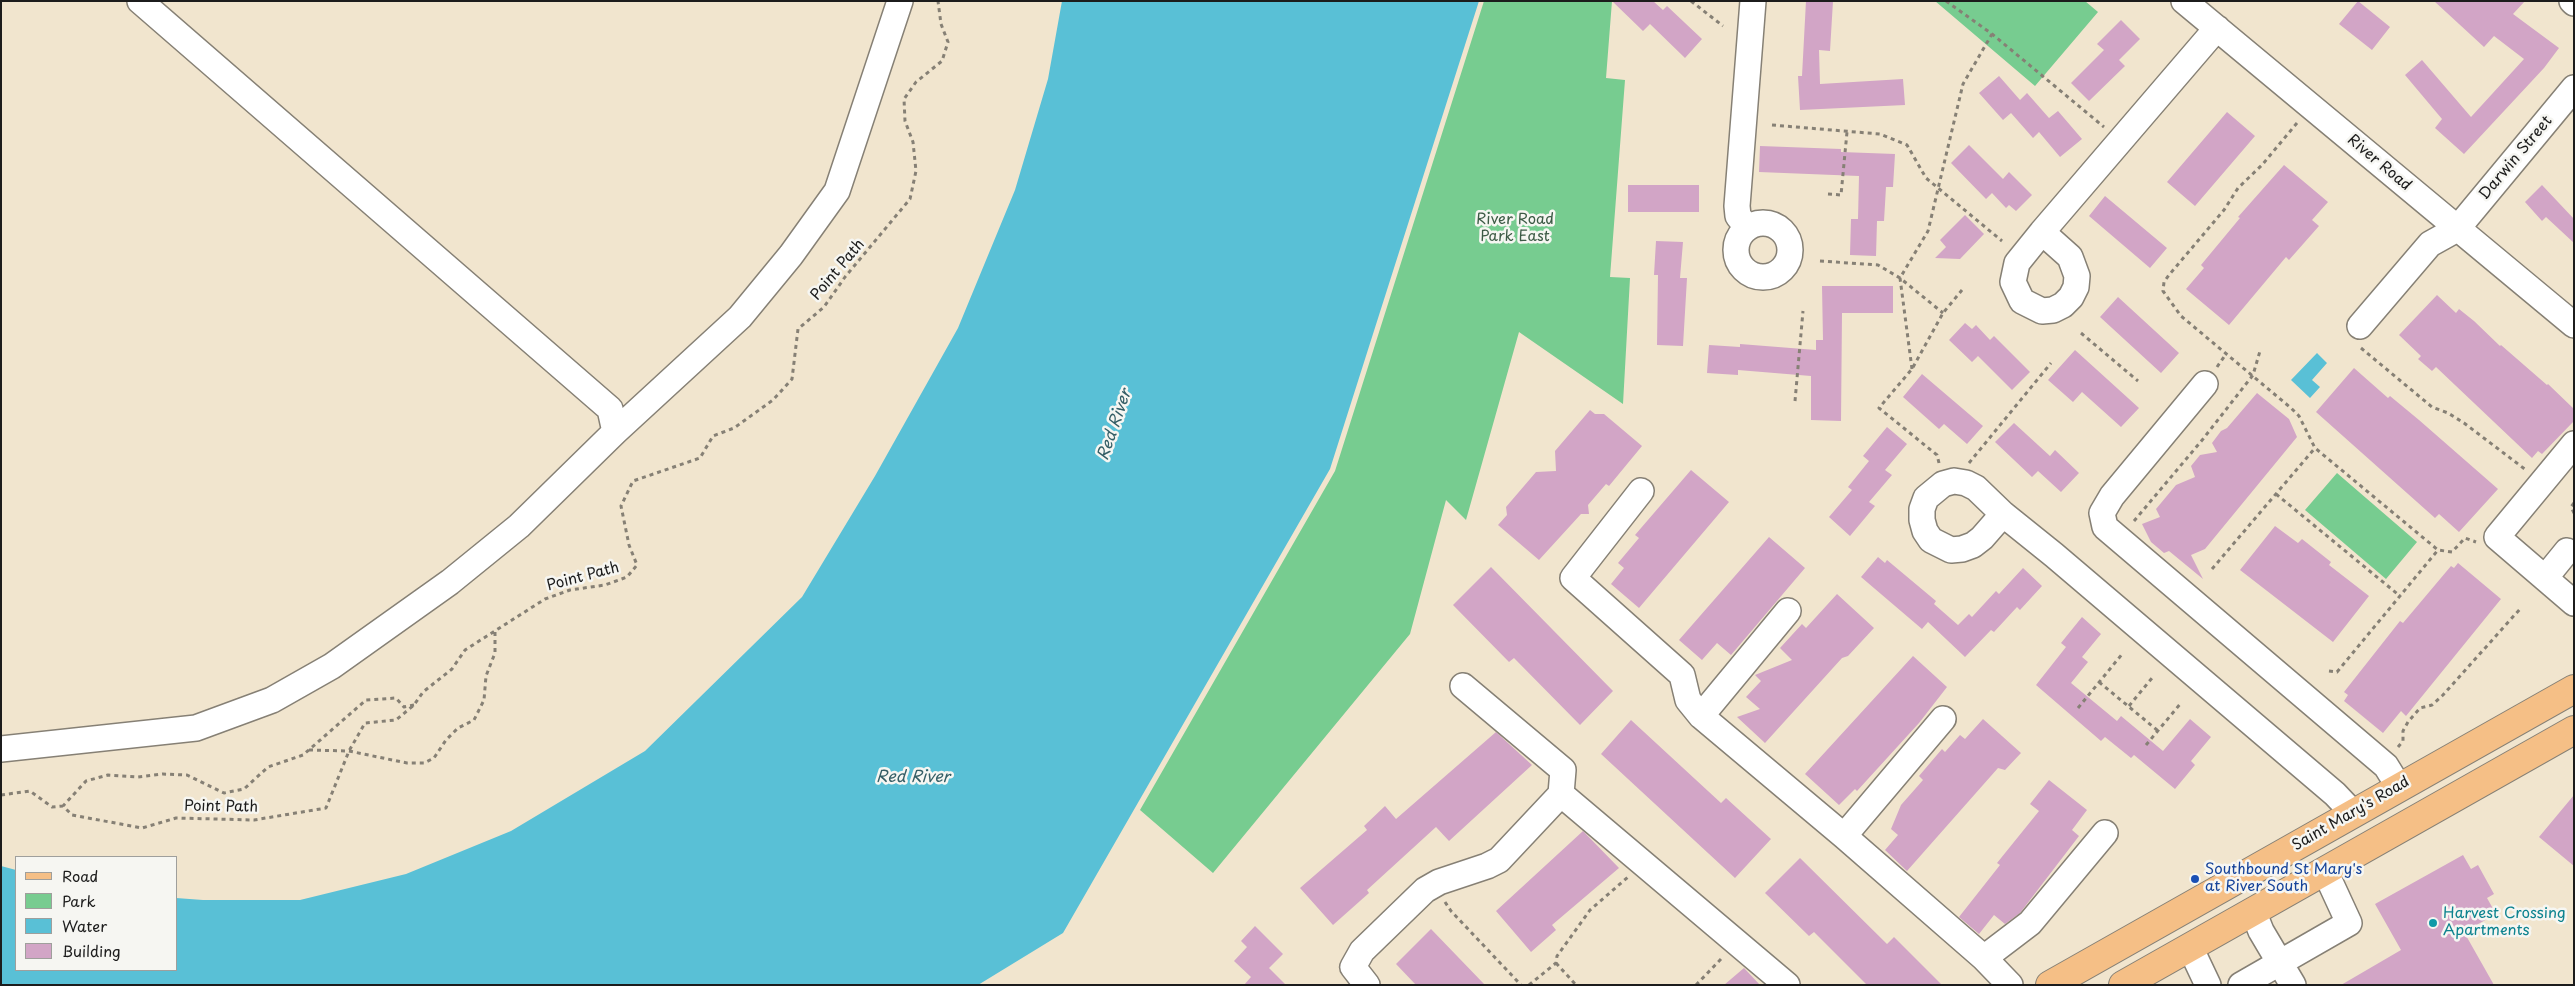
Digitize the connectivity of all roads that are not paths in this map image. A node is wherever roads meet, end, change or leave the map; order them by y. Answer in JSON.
{"nodes":[{"id":1,"x":140,"y":1,"type":"edge"},
{"id":2,"x":900,"y":1,"type":"edge"},
{"id":3,"x":1753,"y":1,"type":"edge"},
{"id":4,"x":2184,"y":1,"type":"edge"},
{"id":5,"x":2217,"y":28,"type":"junction"},
{"id":6,"x":2574,"y":88,"type":"edge"},
{"id":7,"x":1747,"y":227,"type":"dead end"},
{"id":8,"x":2457,"y":228,"type":"junction"},
{"id":9,"x":2042,"y":232,"type":"dead end"},
{"id":10,"x":2574,"y":325,"type":"edge"},
{"id":11,"x":2360,"y":326,"type":"road end"},
{"id":12,"x":2205,"y":384,"type":"dead end"},
{"id":13,"x":615,"y":432,"type":"junction"},
{"id":14,"x":2574,"y":444,"type":"edge"},
{"id":15,"x":1641,"y":491,"type":"dead end"},
{"id":16,"x":2003,"y":514,"type":"junction"},
{"id":17,"x":2567,"y":551,"type":"dead end"},
{"id":18,"x":2545,"y":578,"type":"junction"},
{"id":19,"x":2574,"y":603,"type":"edge"},
{"id":20,"x":1788,"y":611,"type":"dead end"},
{"id":21,"x":1463,"y":686,"type":"dead end"},
{"id":22,"x":2574,"y":689,"type":"edge"},
{"id":23,"x":1701,"y":716,"type":"junction"},
{"id":24,"x":1943,"y":718,"type":"dead end"},
{"id":25,"x":2518,"y":720,"type":"junction"},
{"id":26,"x":2574,"y":730,"type":"edge"},
{"id":27,"x":1,"y":749,"type":"edge"},
{"id":28,"x":2538,"y":750,"type":"junction"},
{"id":29,"x":2399,"y":787,"type":"junction"},
{"id":30,"x":1561,"y":794,"type":"junction"},
{"id":31,"x":2353,"y":813,"type":"junction"},
{"id":32,"x":2105,"y":833,"type":"dead end"},
{"id":33,"x":1844,"y":836,"type":"junction"},
{"id":34,"x":2265,"y":863,"type":"junction"},
{"id":35,"x":2325,"y":871,"type":"junction"},
{"id":36,"x":2253,"y":912,"type":"junction"},
{"id":37,"x":2190,"y":947,"type":"junction"},
{"id":38,"x":1984,"y":958,"type":"junction"},
{"id":39,"x":2280,"y":962,"type":"junction"},
{"id":40,"x":1367,"y":985,"type":"edge"},
{"id":41,"x":1788,"y":985,"type":"edge"},
{"id":42,"x":2010,"y":985,"type":"edge"},
{"id":43,"x":2050,"y":985,"type":"edge"},
{"id":44,"x":2123,"y":985,"type":"edge"},
{"id":45,"x":2208,"y":985,"type":"edge"},
{"id":46,"x":2241,"y":985,"type":"edge"},
{"id":47,"x":2293,"y":985,"type":"edge"}],
"edges":[{"from":1,"to":13,"type":"street"},
{"from":2,"to":13,"type":"street"},
{"from":3,"to":7,"type":"street"},
{"from":4,"to":5,"type":"street","name":"River Road"},
{"from":5,"to":8,"type":"street","name":"River Road"},
{"from":5,"to":9,"type":"street"},
{"from":6,"to":8,"type":"street","name":"Darwin Street"},
{"from":8,"to":10,"type":"street","name":"River Road"},
{"from":8,"to":11,"type":"street","name":"Darwin Street"},
{"from":12,"to":29,"type":"street"},
{"from":13,"to":27,"type":"street"},
{"from":14,"to":18,"type":"street"},
{"from":15,"to":23,"type":"street"},
{"from":16,"to":16,"type":"street"},
{"from":16,"to":31,"type":"street"},
{"from":17,"to":18,"type":"street"},
{"from":18,"to":19,"type":"street"},
{"from":20,"to":23,"type":"street"},
{"from":21,"to":30,"type":"street"},
{"from":22,"to":25,"type":"main road","name":"Saint Mary's Road"},
{"from":23,"to":33,"type":"street"},
{"from":24,"to":33,"type":"street"},
{"from":25,"to":28,"type":"main road"},
{"from":25,"to":29,"type":"main road","name":"Saint Mary's Road"},
{"from":26,"to":28,"type":"main road"},
{"from":28,"to":35,"type":"main road"},
{"from":29,"to":31,"type":"main road","name":"Saint Mary's Road"},
{"from":30,"to":40,"type":"street"},
{"from":30,"to":41,"type":"street"},
{"from":31,"to":34,"type":"main road","name":"Saint Mary's Road"},
{"from":32,"to":38,"type":"street"},
{"from":33,"to":38,"type":"street"},
{"from":34,"to":36,"type":"main road"},
{"from":34,"to":43,"type":"main road","name":"Saint Mary's Road"},
{"from":35,"to":36,"type":"main road"},
{"from":35,"to":39,"type":"street"},
{"from":36,"to":37,"type":"main road"},
{"from":36,"to":39,"type":"street"},
{"from":37,"to":44,"type":"main road"},
{"from":37,"to":45,"type":"street"},
{"from":38,"to":42,"type":"street"},
{"from":39,"to":46,"type":"street"},
{"from":39,"to":47,"type":"street"}]}
